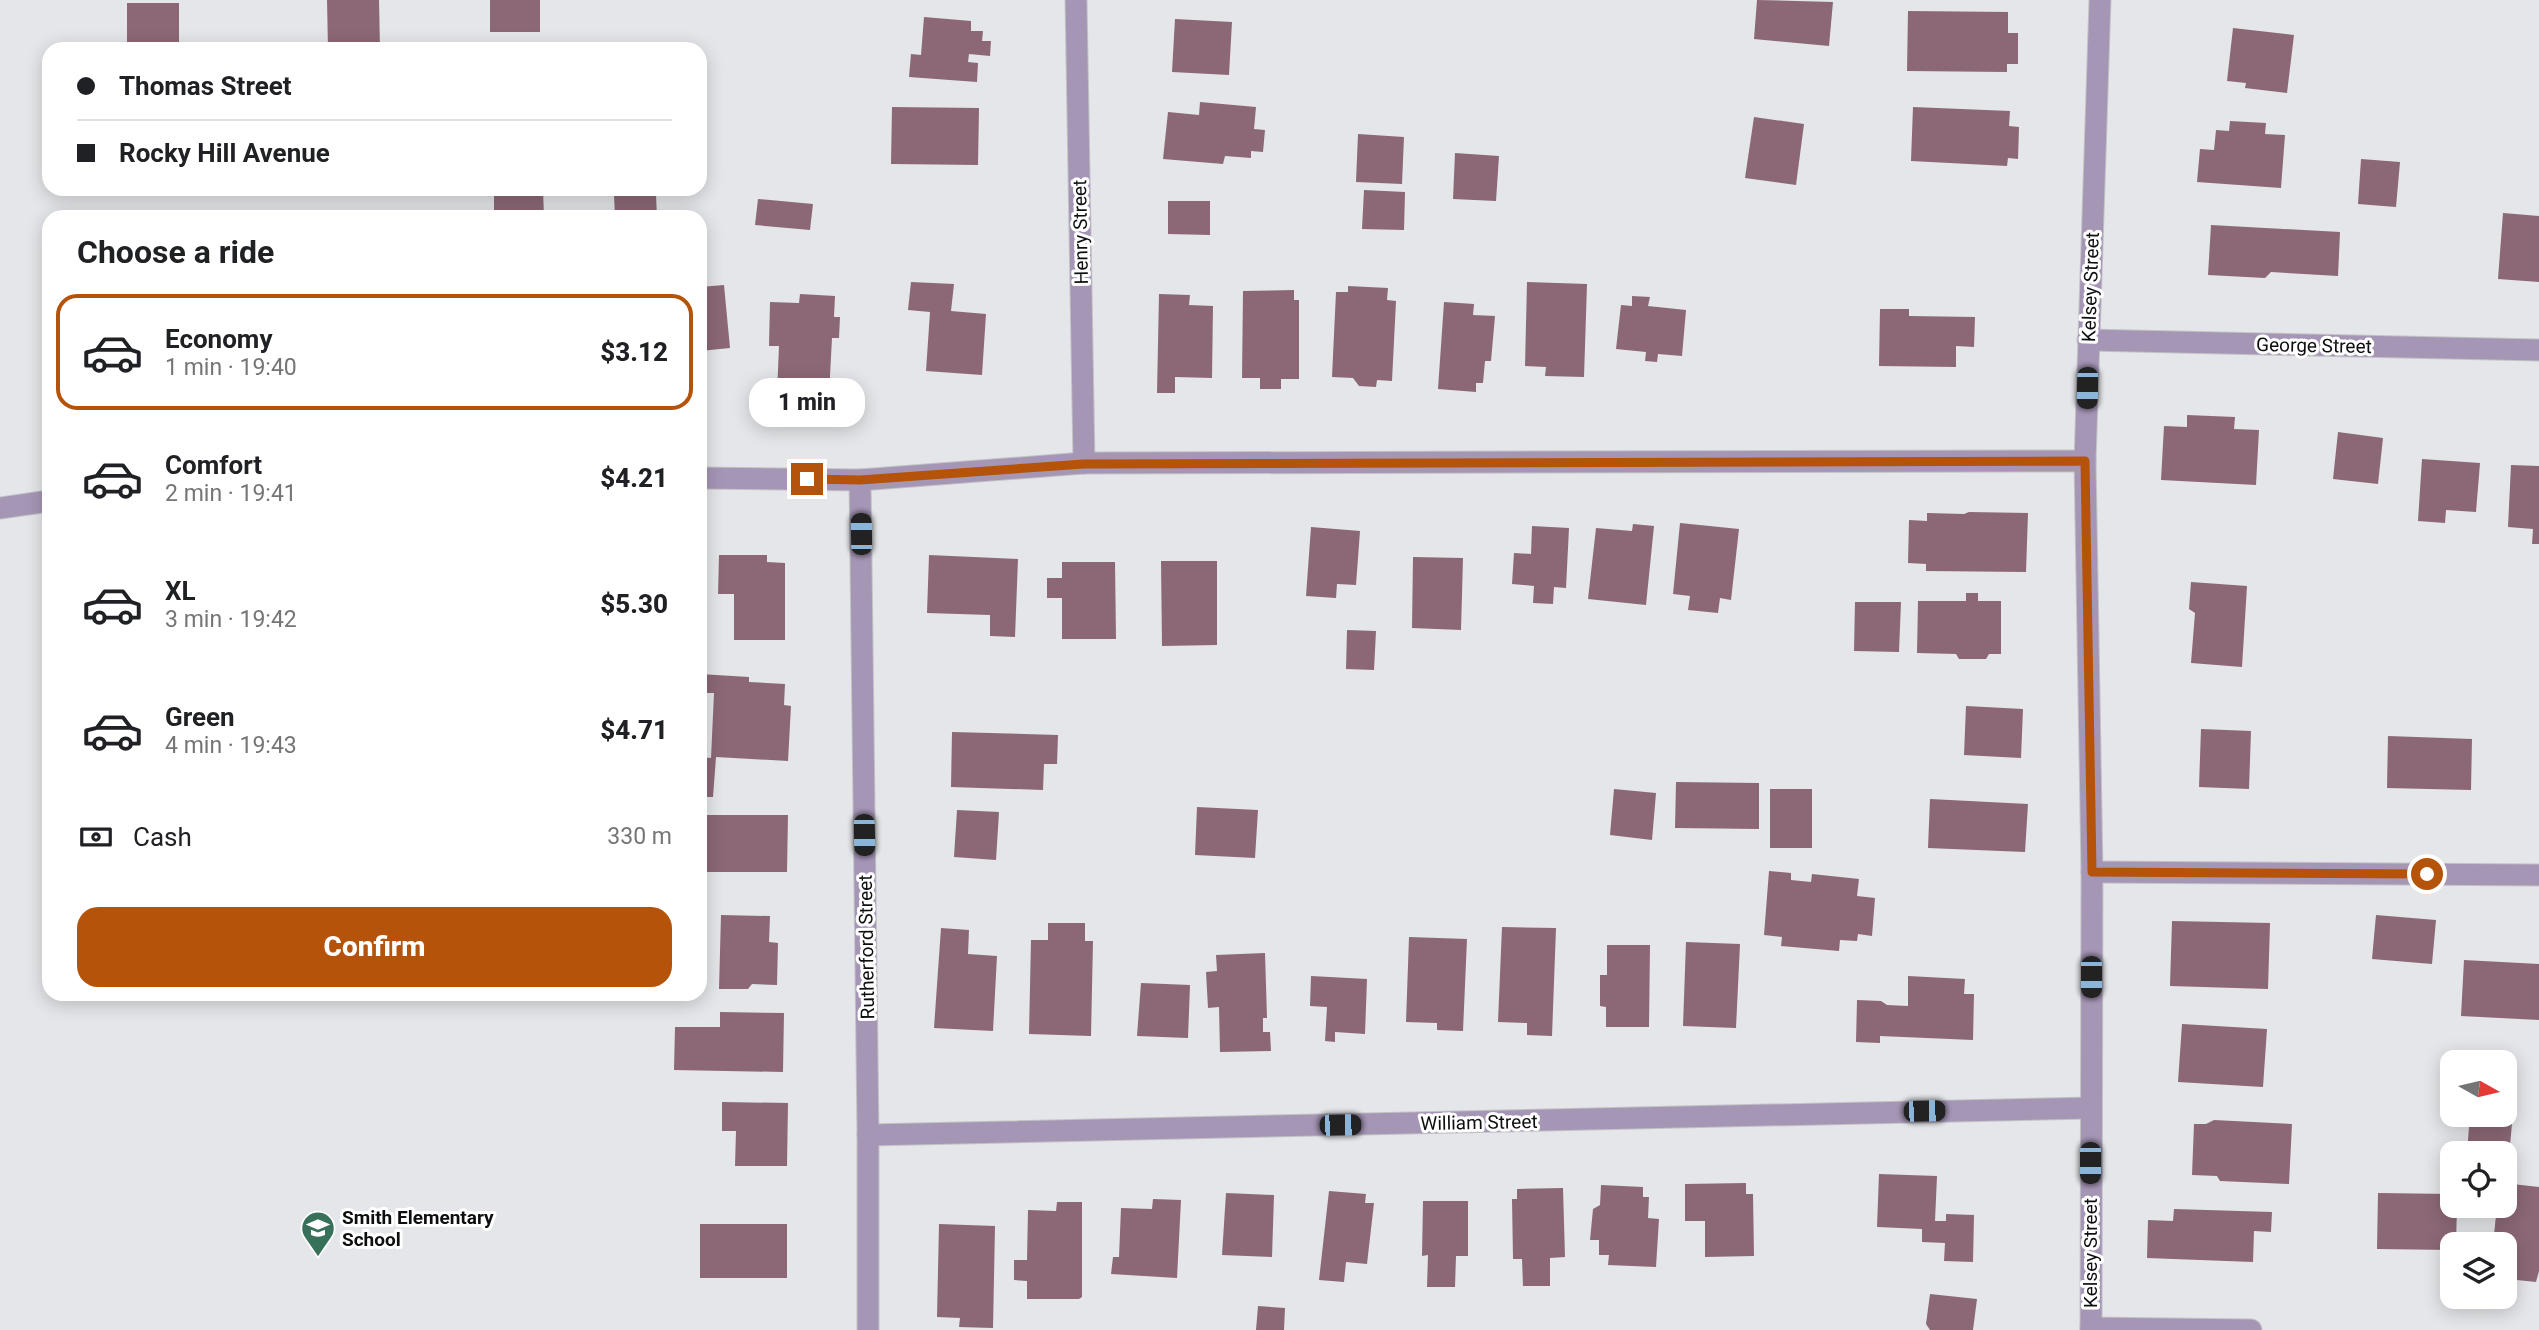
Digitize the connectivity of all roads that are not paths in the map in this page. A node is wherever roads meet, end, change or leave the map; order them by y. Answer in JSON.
{"nodes":[{"id":1,"x":1076,"y":0,"type":"edge"},
{"id":2,"x":2100,"y":0,"type":"edge"},
{"id":3,"x":2088,"y":340,"type":"junction"},
{"id":4,"x":2539,"y":350,"type":"edge"},
{"id":5,"x":2085,"y":461,"type":"junction"},
{"id":6,"x":1084,"y":464,"type":"junction"},
{"id":7,"x":707,"y":478,"type":"edge"},
{"id":8,"x":860,"y":480,"type":"junction"},
{"id":9,"x":42,"y":502,"type":"edge"},
{"id":10,"x":0,"y":508,"type":"edge"},
{"id":11,"x":2092,"y":872,"type":"junction"},
{"id":12,"x":2539,"y":875,"type":"edge"},
{"id":13,"x":2090,"y":1108,"type":"junction"},
{"id":14,"x":868,"y":1135,"type":"junction"},
{"id":15,"x":2091,"y":1329,"type":"edge"},
{"id":16,"x":868,"y":1330,"type":"edge"},
{"id":17,"x":2251,"y":1330,"type":"edge"}],
"edges":[{"from":1,"to":6,"type":"street","name":"Henry Street"},
{"from":2,"to":3,"type":"street","name":"Kelsey Street"},
{"from":3,"to":4,"type":"street","name":"George Street"},
{"from":3,"to":5,"type":"street","name":"Kelsey Street"},
{"from":5,"to":6,"type":"street"},
{"from":5,"to":11,"type":"street","name":"Kelsey Street"},
{"from":6,"to":8,"type":"street"},
{"from":7,"to":8,"type":"street"},
{"from":8,"to":14,"type":"street","name":"Rutherford Street"},
{"from":9,"to":10,"type":"street"},
{"from":11,"to":12,"type":"street"},
{"from":11,"to":13,"type":"street","name":"Kelsey Street"},
{"from":13,"to":14,"type":"street","name":"William Street"},
{"from":13,"to":15,"type":"street","name":"Kelsey Street"},
{"from":14,"to":16,"type":"street","name":"Rutherford Street"},
{"from":15,"to":17,"type":"street"}]}
